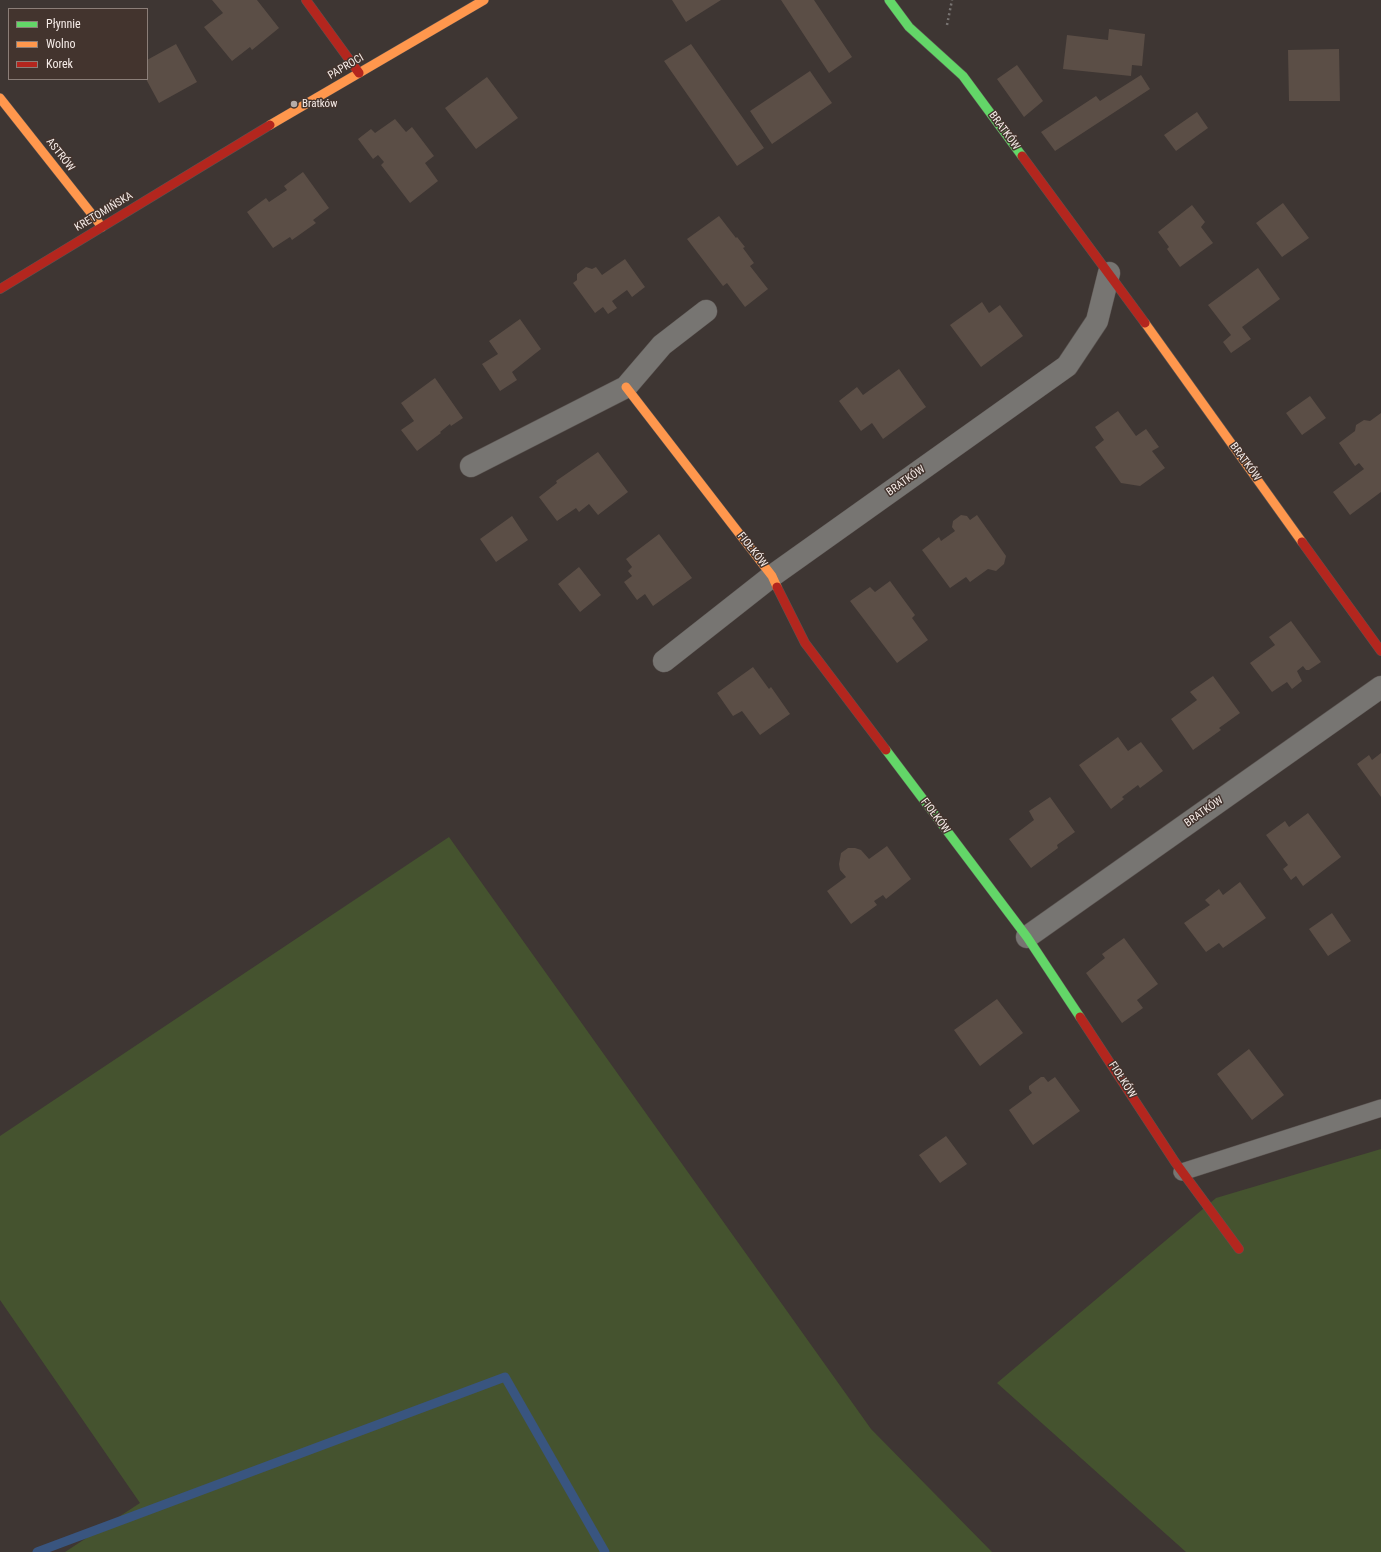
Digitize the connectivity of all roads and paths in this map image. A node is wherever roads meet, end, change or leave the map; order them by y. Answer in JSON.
{"nodes":[{"id":1,"x":306,"y":0,"type":"edge"},
{"id":2,"x":484,"y":0,"type":"edge"},
{"id":3,"x":888,"y":0,"type":"edge"},
{"id":4,"x":359,"y":73,"type":"junction"},
{"id":5,"x":0,"y":98,"type":"edge"},
{"id":6,"x":220,"y":155,"type":"joint"},
{"id":7,"x":102,"y":227,"type":"junction"},
{"id":8,"x":1109,"y":273,"type":"junction"},
{"id":9,"x":0,"y":289,"type":"edge"},
{"id":10,"x":706,"y":312,"type":"dead end"},
{"id":11,"x":626,"y":387,"type":"junction"},
{"id":12,"x":471,"y":466,"type":"dead end"},
{"id":13,"x":772,"y":576,"type":"junction"},
{"id":14,"x":1381,"y":651,"type":"edge"},
{"id":15,"x":664,"y":661,"type":"dead end"},
{"id":16,"x":1381,"y":687,"type":"edge"},
{"id":17,"x":1027,"y":937,"type":"junction"},
{"id":18,"x":1381,"y":1108,"type":"edge"},
{"id":19,"x":1182,"y":1172,"type":"junction"},
{"id":20,"x":1239,"y":1249,"type":"dead end"}],
"edges":[{"from":1,"to":4,"type":"street"},
{"from":2,"to":4,"type":"street","name":"PAPROCI"},
{"from":3,"to":8,"type":"street","name":"BRATKÓW"},
{"from":4,"to":6,"type":"street","name":"PAPROCI"},
{"from":5,"to":7,"type":"street","name":"ASTRÓW"},
{"from":6,"to":7,"type":"street","name":"KRETOMIŃSKA"},
{"from":7,"to":9,"type":"street","name":"KRETOMIŃSKA"},
{"from":8,"to":13,"type":"street","name":"BRATKÓW"},
{"from":8,"to":14,"type":"street","name":"BRATKÓW"},
{"from":10,"to":11,"type":"street"},
{"from":11,"to":12,"type":"street"},
{"from":11,"to":13,"type":"street","name":"FIOŁKÓW"},
{"from":13,"to":15,"type":"street","name":"BRATKÓW"},
{"from":13,"to":17,"type":"street","name":"FIOŁKÓW"},
{"from":16,"to":17,"type":"street","name":"BRATKÓW"},
{"from":17,"to":19,"type":"street","name":"FIOŁKÓW"},
{"from":18,"to":19,"type":"lane"},
{"from":19,"to":20,"type":"street","name":"FIOŁKÓW"}]}
